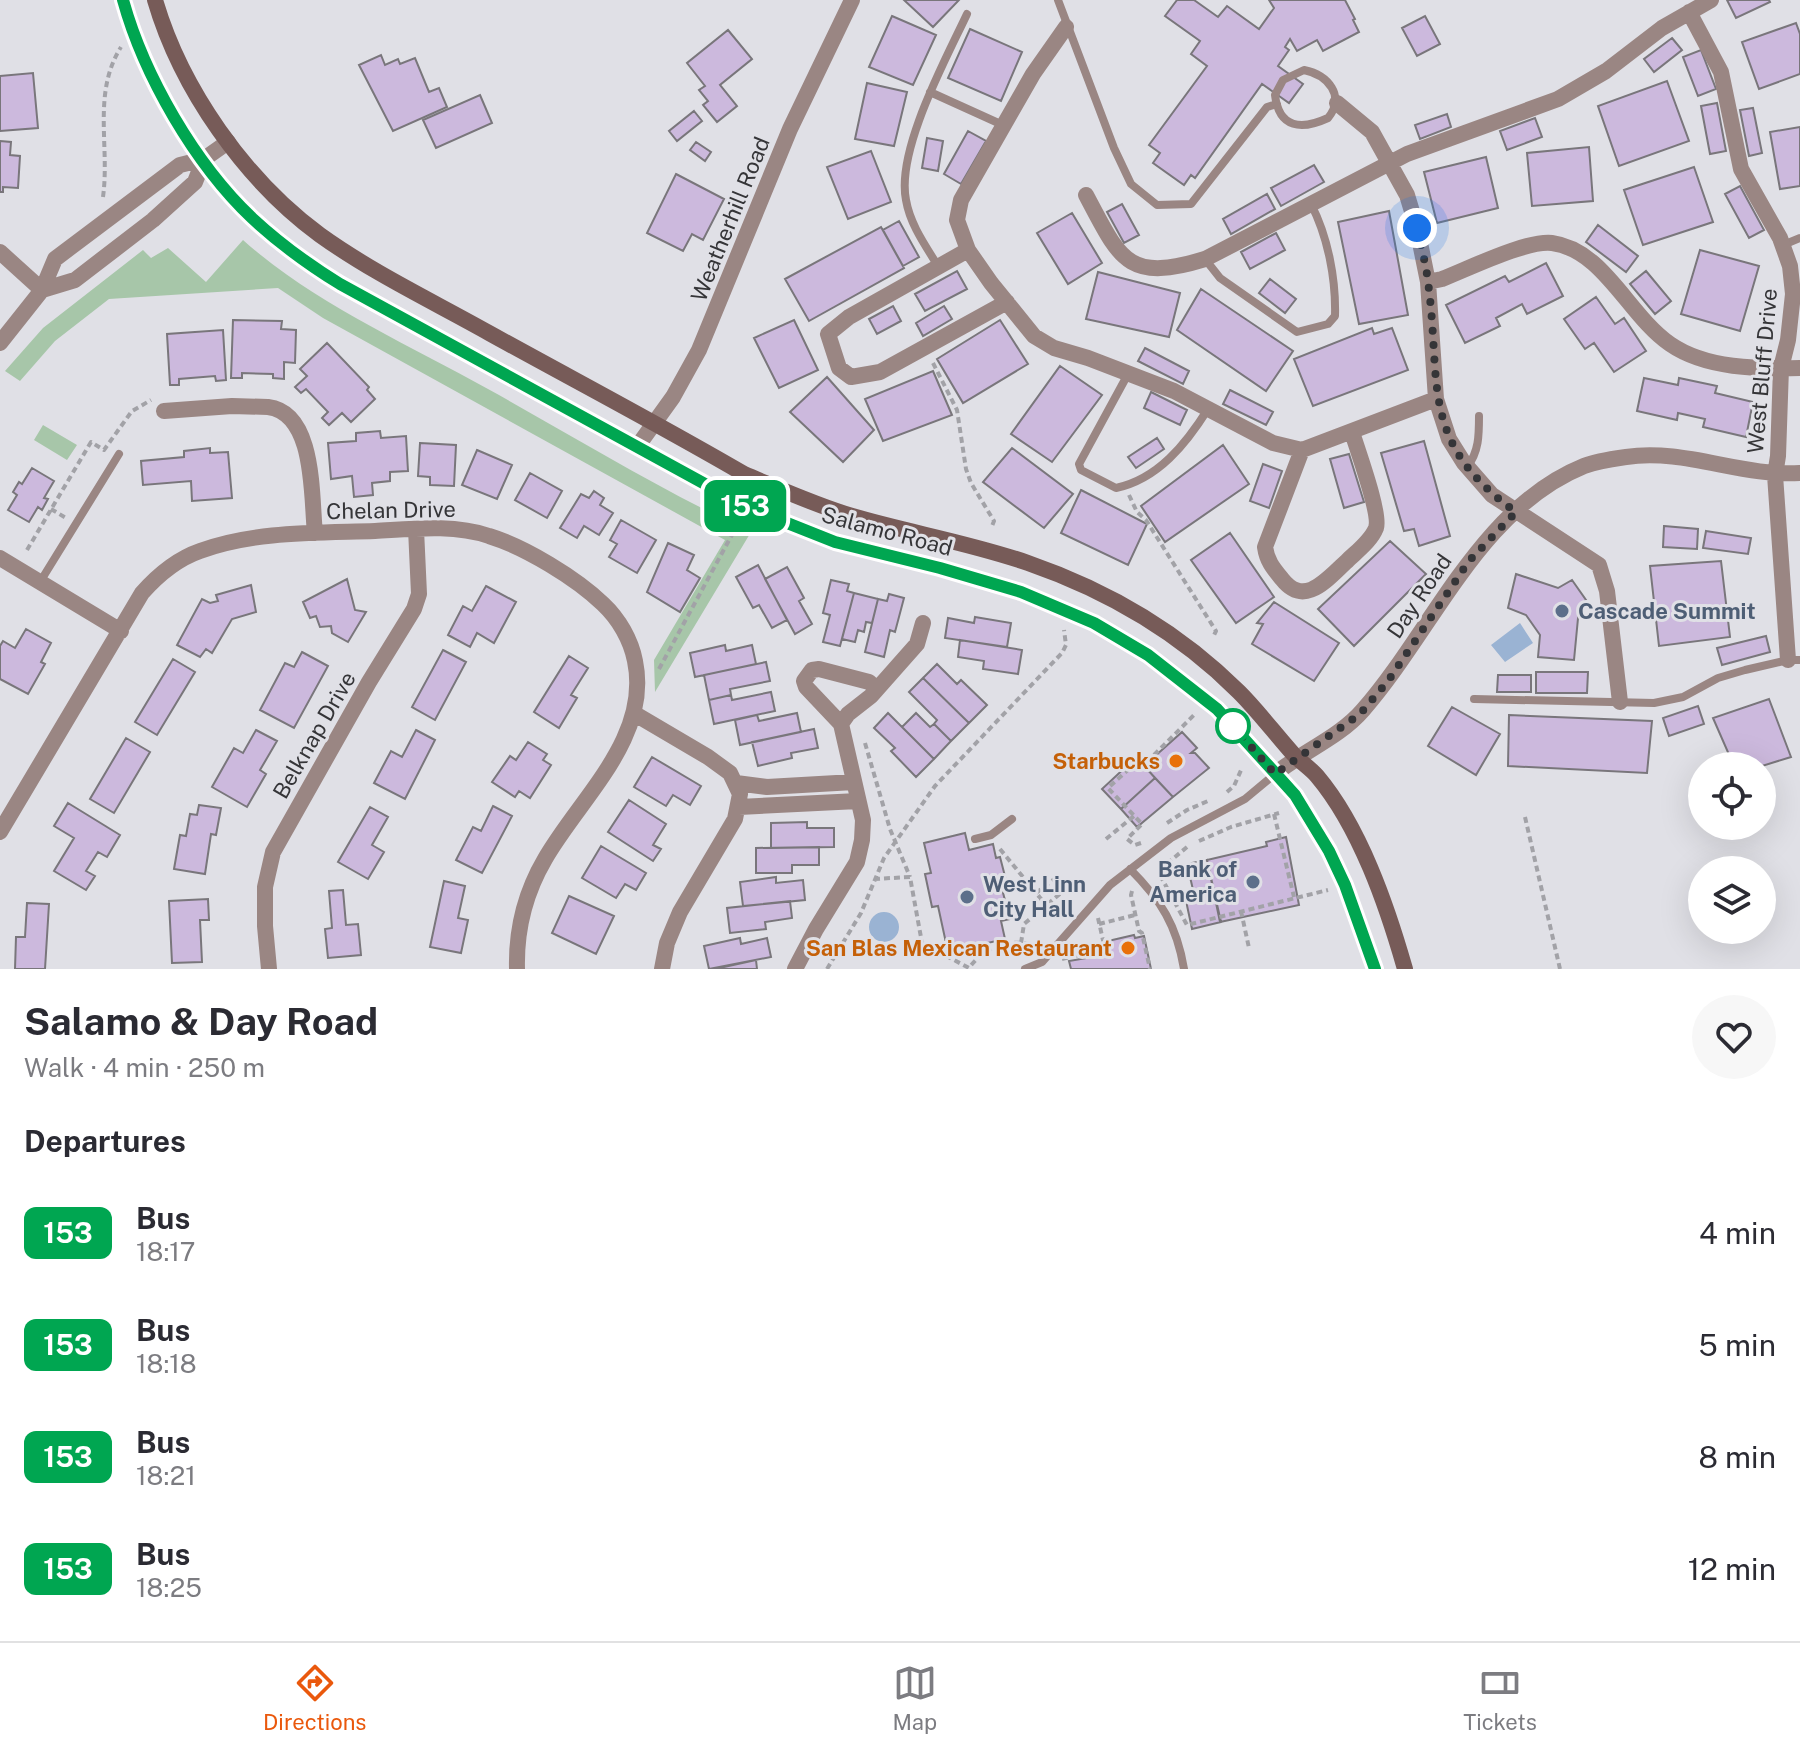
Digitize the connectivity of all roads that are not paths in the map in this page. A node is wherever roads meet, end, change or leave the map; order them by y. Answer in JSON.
{"nodes":[{"id":1,"x":123,"y":0,"type":"edge"},
{"id":2,"x":155,"y":0,"type":"edge"},
{"id":3,"x":852,"y":0,"type":"edge"},
{"id":4,"x":1058,"y":0,"type":"edge"},
{"id":5,"x":1711,"y":0,"type":"edge"},
{"id":6,"x":1689,"y":12,"type":"junction"},
{"id":7,"x":967,"y":14,"type":"dead end"},
{"id":8,"x":1066,"y":27,"type":"junction"},
{"id":9,"x":930,"y":92,"type":"junction"},
{"id":10,"x":1337,"y":103,"type":"junction"},
{"id":11,"x":1277,"y":104,"type":"junction"},
{"id":12,"x":1005,"y":126,"type":"junction"},
{"id":13,"x":228,"y":142,"type":"junction"},
{"id":14,"x":204,"y":159,"type":"junction"},
{"id":15,"x":1390,"y":161,"type":"junction"},
{"id":16,"x":1086,"y":195,"type":"dead end"},
{"id":17,"x":1310,"y":203,"type":"junction"},
{"id":18,"x":1800,"y":238,"type":"edge"},
{"id":19,"x":1782,"y":245,"type":"junction"},
{"id":20,"x":968,"y":250,"type":"junction"},
{"id":21,"x":0,"y":252,"type":"edge"},
{"id":22,"x":1205,"y":259,"type":"junction"},
{"id":23,"x":938,"y":267,"type":"junction"},
{"id":24,"x":1428,"y":282,"type":"junction"},
{"id":25,"x":42,"y":290,"type":"junction"},
{"id":26,"x":1007,"y":302,"type":"junction"},
{"id":27,"x":0,"y":343,"type":"edge"},
{"id":28,"x":1781,"y":368,"type":"junction"},
{"id":29,"x":1800,"y":368,"type":"edge"},
{"id":30,"x":1128,"y":374,"type":"junction"},
{"id":31,"x":1436,"y":399,"type":"junction"},
{"id":32,"x":162,"y":404,"type":"road end"},
{"id":33,"x":1208,"y":409,"type":"junction"},
{"id":34,"x":1479,"y":416,"type":"dead end"},
{"id":35,"x":653,"y":423,"type":"junction"},
{"id":36,"x":1352,"y":432,"type":"junction"},
{"id":37,"x":637,"y":447,"type":"junction"},
{"id":38,"x":1302,"y":450,"type":"junction"},
{"id":39,"x":119,"y":454,"type":"dead end"},
{"id":40,"x":1467,"y":467,"type":"junction"},
{"id":41,"x":1800,"y":473,"type":"edge"},
{"id":42,"x":1775,"y":475,"type":"junction"},
{"id":43,"x":1516,"y":512,"type":"junction"},
{"id":44,"x":416,"y":529,"type":"junction"},
{"id":45,"x":315,"y":533,"type":"junction"},
{"id":46,"x":0,"y":558,"type":"edge"},
{"id":47,"x":40,"y":582,"type":"junction"},
{"id":48,"x":923,"y":623,"type":"dead end"},
{"id":49,"x":121,"y":631,"type":"junction"},
{"id":50,"x":1794,"y":660,"type":"edge"},
{"id":51,"x":877,"y":689,"type":"junction"},
{"id":52,"x":1474,"y":699,"type":"dead end"},
{"id":53,"x":1620,"y":702,"type":"junction"},
{"id":54,"x":635,"y":714,"type":"junction"},
{"id":55,"x":841,"y":724,"type":"junction"},
{"id":56,"x":1296,"y":757,"type":"junction"},
{"id":57,"x":1275,"y":774,"type":"junction"},
{"id":58,"x":854,"y":782,"type":"junction"},
{"id":59,"x":736,"y":783,"type":"junction"},
{"id":60,"x":858,"y":801,"type":"junction"},
{"id":61,"x":739,"y":807,"type":"junction"},
{"id":62,"x":1012,"y":819,"type":"dead end"},
{"id":63,"x":0,"y":832,"type":"edge"},
{"id":64,"x":975,"y":839,"type":"dead end"},
{"id":65,"x":1130,"y":869,"type":"junction"},
{"id":66,"x":269,"y":969,"type":"edge"},
{"id":67,"x":517,"y":969,"type":"edge"},
{"id":68,"x":662,"y":969,"type":"edge"},
{"id":69,"x":795,"y":969,"type":"edge"},
{"id":70,"x":1025,"y":969,"type":"edge"},
{"id":71,"x":1184,"y":969,"type":"edge"},
{"id":72,"x":1375,"y":969,"type":"edge"},
{"id":73,"x":1405,"y":969,"type":"edge"}],
"edges":[{"from":1,"to":14,"type":"main road","name":"Salamo Road"},
{"from":2,"to":13,"type":"main road","name":"Salamo Road"},
{"from":3,"to":35,"type":"street","name":"Weatherhill Road"},
{"from":4,"to":8,"type":"lane"},
{"from":5,"to":6,"type":"street"},
{"from":6,"to":15,"type":"street"},
{"from":6,"to":19,"type":"street","name":"West Bluff Drive"},
{"from":7,"to":9,"type":"lane"},
{"from":8,"to":11,"type":"lane"},
{"from":8,"to":12,"type":"street"},
{"from":9,"to":12,"type":"lane"},
{"from":9,"to":23,"type":"lane"},
{"from":10,"to":11,"type":"lane"},
{"from":10,"to":11,"type":"lane"},
{"from":10,"to":15,"type":"street"},
{"from":12,"to":20,"type":"street"},
{"from":13,"to":14,"type":"street"},
{"from":13,"to":35,"type":"main road","name":"Salamo Road"},
{"from":14,"to":25,"type":"street"},
{"from":14,"to":25,"type":"street"},
{"from":14,"to":37,"type":"main road","name":"Salamo Road"},
{"from":15,"to":17,"type":"street"},
{"from":15,"to":24,"type":"street"},
{"from":16,"to":22,"type":"street"},
{"from":17,"to":22,"type":"street"},
{"from":17,"to":22,"type":"lane"},
{"from":18,"to":19,"type":"lane"},
{"from":19,"to":28,"type":"street","name":"West Bluff Drive"},
{"from":20,"to":23,"type":"street"},
{"from":20,"to":26,"type":"street"},
{"from":21,"to":25,"type":"street"},
{"from":23,"to":26,"type":"street"},
{"from":24,"to":28,"type":"street"},
{"from":24,"to":31,"type":"street"},
{"from":25,"to":27,"type":"street"},
{"from":26,"to":30,"type":"street"},
{"from":28,"to":29,"type":"street"},
{"from":28,"to":42,"type":"street","name":"West Bluff Drive"},
{"from":30,"to":33,"type":"street"},
{"from":30,"to":33,"type":"lane"},
{"from":31,"to":36,"type":"street"},
{"from":31,"to":40,"type":"street"},
{"from":32,"to":45,"type":"street"},
{"from":33,"to":38,"type":"street"},
{"from":34,"to":40,"type":"lane"},
{"from":35,"to":37,"type":"street","name":"Weatherhill Road"},
{"from":35,"to":56,"type":"main road","name":"Salamo Road"},
{"from":36,"to":38,"type":"street"},
{"from":36,"to":38,"type":"street"},
{"from":37,"to":57,"type":"main road","name":"Salamo Road"},
{"from":39,"to":47,"type":"lane"},
{"from":40,"to":43,"type":"street"},
{"from":41,"to":42,"type":"street","name":"Day Road"},
{"from":42,"to":43,"type":"street","name":"Day Road"},
{"from":42,"to":50,"type":"street","name":"West Bluff Drive"},
{"from":43,"to":53,"type":"street"},
{"from":43,"to":56,"type":"street","name":"Day Road"},
{"from":44,"to":45,"type":"street","name":"Chelan Drive"},
{"from":44,"to":54,"type":"street","name":"Chelan Drive"},
{"from":44,"to":66,"type":"street","name":"Belknap Drive"},
{"from":45,"to":49,"type":"street","name":"Chelan Drive"},
{"from":46,"to":47,"type":"street"},
{"from":47,"to":49,"type":"street"},
{"from":48,"to":51,"type":"street"},
{"from":49,"to":63,"type":"street","name":"Chelan Drive"},
{"from":50,"to":53,"type":"lane"},
{"from":51,"to":55,"type":"street"},
{"from":51,"to":55,"type":"street"},
{"from":52,"to":53,"type":"lane"},
{"from":54,"to":59,"type":"street"},
{"from":54,"to":67,"type":"street","name":"Chelan Drive"},
{"from":55,"to":58,"type":"street"},
{"from":56,"to":57,"type":"street","name":"Day Road"},
{"from":56,"to":73,"type":"main road","name":"Salamo Road"},
{"from":57,"to":65,"type":"lane"},
{"from":57,"to":72,"type":"main road","name":"Salamo Road"},
{"from":58,"to":59,"type":"street"},
{"from":58,"to":60,"type":"street"},
{"from":59,"to":61,"type":"street"},
{"from":60,"to":61,"type":"street"},
{"from":60,"to":69,"type":"street"},
{"from":61,"to":68,"type":"street"},
{"from":62,"to":64,"type":"lane"},
{"from":65,"to":70,"type":"lane"},
{"from":65,"to":71,"type":"lane"}]}
